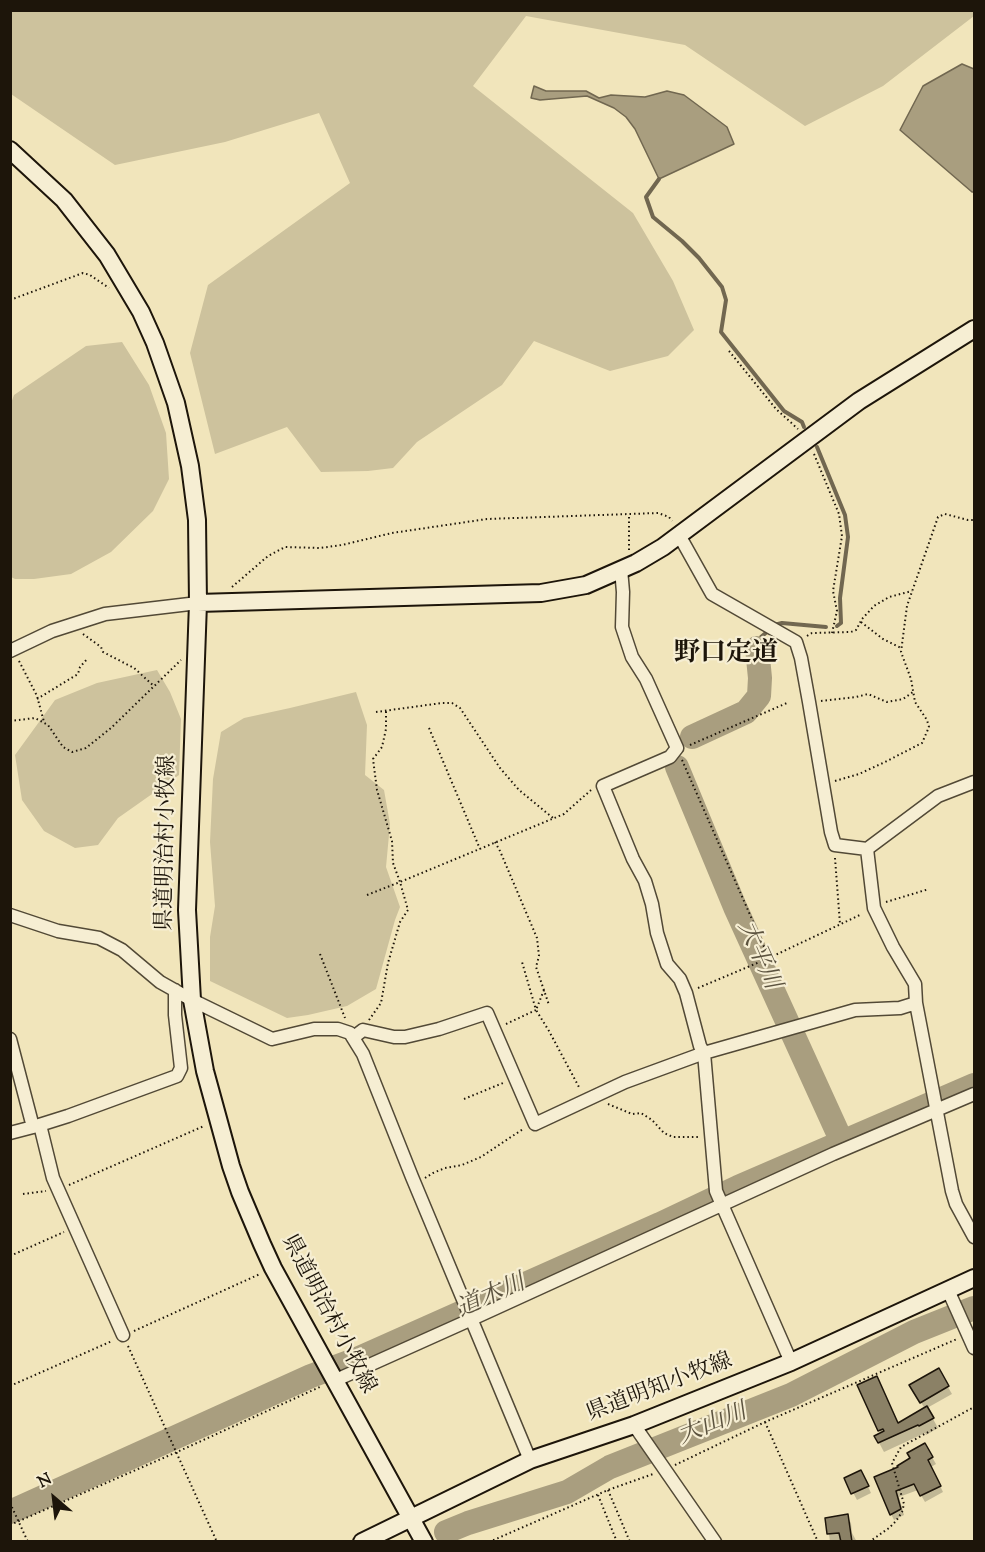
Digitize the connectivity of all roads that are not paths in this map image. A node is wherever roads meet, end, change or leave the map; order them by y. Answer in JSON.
{"nodes":[{"id":1,"x":10,"y":150,"type":"edge"},
{"id":2,"x":975,"y":329,"type":"edge"},
{"id":3,"x":680,"y":535,"type":"junction"},
{"id":4,"x":628,"y":566,"type":"junction"},
{"id":5,"x":198,"y":603,"type":"junction"},
{"id":6,"x":12,"y":651,"type":"edge"},
{"id":7,"x":975,"y":782,"type":"edge"},
{"id":8,"x":867,"y":849,"type":"junction"},
{"id":9,"x":10,"y":915,"type":"edge"},
{"id":10,"x":175,"y":990,"type":"junction"},
{"id":11,"x":192,"y":1000,"type":"junction"},
{"id":12,"x":916,"y":1003,"type":"junction"},
{"id":13,"x":356,"y":1033,"type":"junction"},
{"id":14,"x":10,"y":1039,"type":"edge"},
{"id":15,"x":704,"y":1053,"type":"junction"},
{"id":16,"x":975,"y":1094,"type":"edge"},
{"id":17,"x":936,"y":1111,"type":"junction"},
{"id":18,"x":37,"y":1126,"type":"junction"},
{"id":19,"x":10,"y":1133,"type":"edge"},
{"id":20,"x":720,"y":1199,"type":"junction"},
{"id":21,"x":975,"y":1237,"type":"edge"},
{"id":22,"x":975,"y":1278,"type":"edge"},
{"id":23,"x":950,"y":1293,"type":"junction"},
{"id":24,"x":469,"y":1312,"type":"junction"},
{"id":25,"x":123,"y":1335,"type":"road end"},
{"id":26,"x":975,"y":1348,"type":"edge"},
{"id":27,"x":791,"y":1362,"type":"junction"},
{"id":28,"x":336,"y":1380,"type":"junction"},
{"id":29,"x":638,"y":1431,"type":"junction"},
{"id":30,"x":530,"y":1460,"type":"junction"},
{"id":31,"x":411,"y":1516,"type":"junction"},
{"id":32,"x":362,"y":1542,"type":"edge"},
{"id":33,"x":424,"y":1542,"type":"edge"},
{"id":34,"x":715,"y":1542,"type":"edge"}],
"edges":[{"from":1,"to":5,"type":"main road","name":"県道明治村小牧線"},
{"from":2,"to":3,"type":"main road"},
{"from":3,"to":4,"type":"main road"},
{"from":3,"to":8,"type":"street"},
{"from":4,"to":5,"type":"main road"},
{"from":4,"to":15,"type":"street"},
{"from":5,"to":6,"type":"street"},
{"from":5,"to":11,"type":"main road","name":"県道明治村小牧線"},
{"from":7,"to":8,"type":"street"},
{"from":8,"to":12,"type":"street"},
{"from":9,"to":10,"type":"street"},
{"from":10,"to":11,"type":"street"},
{"from":10,"to":18,"type":"street"},
{"from":11,"to":13,"type":"street"},
{"from":11,"to":28,"type":"main road","name":"県道明治村小牧線"},
{"from":12,"to":15,"type":"street"},
{"from":12,"to":17,"type":"street"},
{"from":13,"to":15,"type":"street"},
{"from":13,"to":24,"type":"street"},
{"from":14,"to":18,"type":"street"},
{"from":15,"to":20,"type":"street"},
{"from":16,"to":17,"type":"street"},
{"from":17,"to":20,"type":"street"},
{"from":17,"to":21,"type":"street"},
{"from":18,"to":19,"type":"street"},
{"from":18,"to":25,"type":"street"},
{"from":20,"to":24,"type":"street"},
{"from":20,"to":27,"type":"street"},
{"from":22,"to":23,"type":"main road","name":"県道明知小牧線"},
{"from":23,"to":26,"type":"street"},
{"from":23,"to":27,"type":"main road","name":"県道明知小牧線"},
{"from":24,"to":28,"type":"street"},
{"from":24,"to":30,"type":"street"},
{"from":27,"to":29,"type":"main road","name":"県道明知小牧線"},
{"from":28,"to":31,"type":"main road","name":"県道明治村小牧線"},
{"from":29,"to":30,"type":"main road","name":"県道明知小牧線"},
{"from":29,"to":34,"type":"street"},
{"from":30,"to":31,"type":"main road","name":"県道明知小牧線"},
{"from":31,"to":32,"type":"main road","name":"県道明知小牧線"},
{"from":31,"to":33,"type":"main road","name":"県道明治村小牧線"}]}
